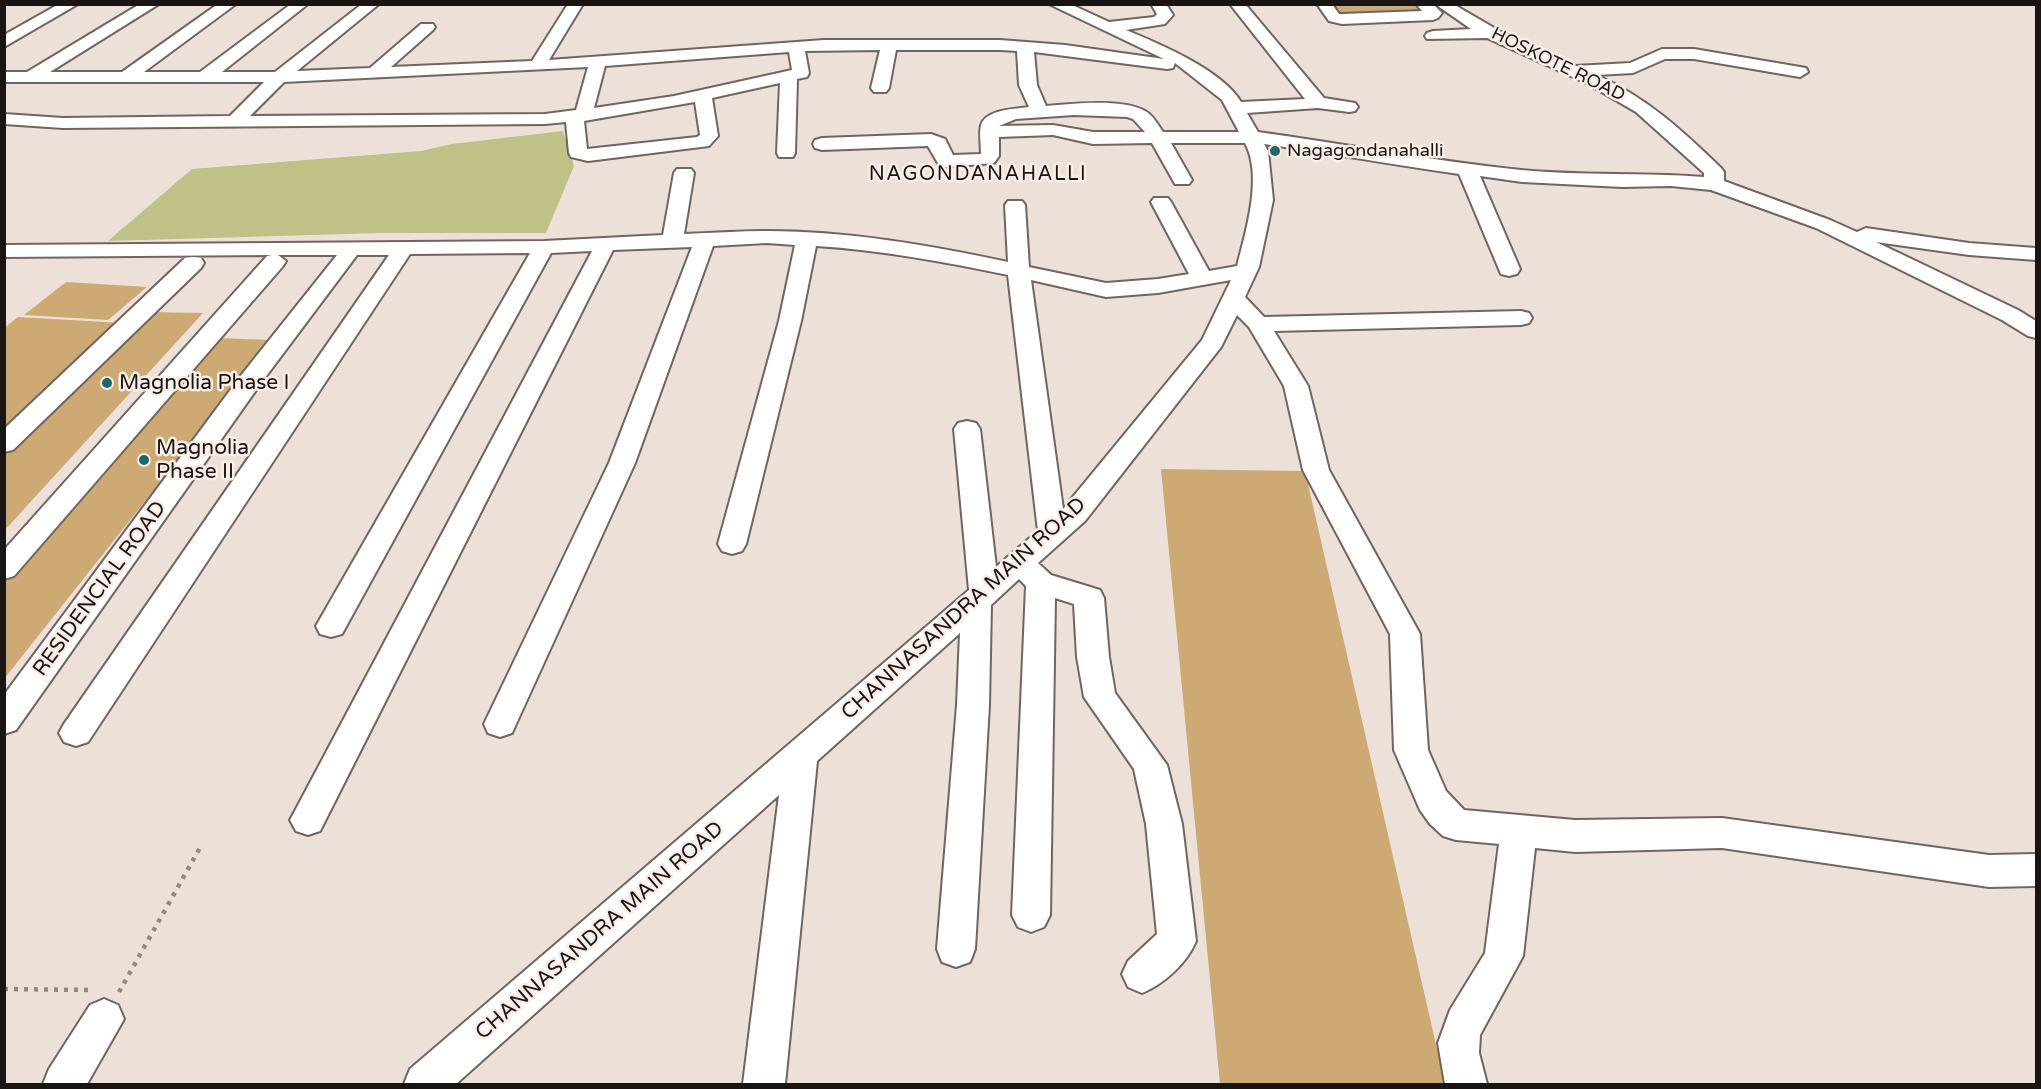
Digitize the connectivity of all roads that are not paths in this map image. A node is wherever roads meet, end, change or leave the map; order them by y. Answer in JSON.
{"nodes":[{"id":1,"x":71,"y":4,"type":"edge"},
{"id":2,"x":152,"y":4,"type":"edge"},
{"id":3,"x":229,"y":4,"type":"edge"},
{"id":4,"x":301,"y":4,"type":"edge"},
{"id":5,"x":372,"y":4,"type":"edge"},
{"id":6,"x":576,"y":4,"type":"edge"},
{"id":7,"x":1056,"y":4,"type":"edge"},
{"id":8,"x":1158,"y":4,"type":"edge"},
{"id":9,"x":1237,"y":4,"type":"edge"},
{"id":10,"x":1324,"y":4,"type":"edge"},
{"id":11,"x":1423,"y":4,"type":"edge"},
{"id":12,"x":1442,"y":4,"type":"edge"},
{"id":13,"x":1466,"y":20,"type":"junction"},
{"id":14,"x":1411,"y":23,"type":"dead end"},
{"id":15,"x":427,"y":27,"type":"dead end"},
{"id":16,"x":1106,"y":27,"type":"junction"},
{"id":17,"x":1491,"y":33,"type":"junction"},
{"id":18,"x":1433,"y":36,"type":"dead end"},
{"id":19,"x":4,"y":42,"type":"edge"},
{"id":20,"x":889,"y":45,"type":"junction"},
{"id":21,"x":796,"y":47,"type":"junction"},
{"id":22,"x":1025,"y":47,"type":"junction"},
{"id":23,"x":598,"y":62,"type":"junction"},
{"id":24,"x":537,"y":66,"type":"junction"},
{"id":25,"x":1192,"y":68,"type":"junction"},
{"id":26,"x":1574,"y":71,"type":"junction"},
{"id":27,"x":1800,"y":72,"type":"dead end"},
{"id":28,"x":374,"y":73,"type":"junction"},
{"id":29,"x":126,"y":76,"type":"junction"},
{"id":30,"x":789,"y":76,"type":"junction"},
{"id":31,"x":4,"y":77,"type":"edge"},
{"id":32,"x":30,"y":77,"type":"junction"},
{"id":33,"x":279,"y":77,"type":"junction"},
{"id":34,"x":203,"y":78,"type":"junction"},
{"id":35,"x":880,"y":88,"type":"dead end"},
{"id":36,"x":703,"y":94,"type":"junction"},
{"id":37,"x":1318,"y":103,"type":"junction"},
{"id":38,"x":1349,"y":107,"type":"dead end"},
{"id":39,"x":1236,"y":108,"type":"junction"},
{"id":40,"x":1040,"y":111,"type":"junction"},
{"id":41,"x":579,"y":116,"type":"junction"},
{"id":42,"x":4,"y":119,"type":"edge"},
{"id":43,"x":236,"y":120,"type":"junction"},
{"id":44,"x":989,"y":132,"type":"junction"},
{"id":45,"x":1155,"y":136,"type":"junction"},
{"id":46,"x":1253,"y":137,"type":"junction"},
{"id":47,"x":822,"y":144,"type":"dead end"},
{"id":48,"x":786,"y":153,"type":"dead end"},
{"id":49,"x":1467,"y":170,"type":"junction"},
{"id":50,"x":684,"y":173,"type":"dead end"},
{"id":51,"x":1182,"y":180,"type":"dead end"},
{"id":52,"x":1714,"y":184,"type":"junction"},
{"id":53,"x":1161,"y":202,"type":"dead end"},
{"id":54,"x":1015,"y":204,"type":"dead end"},
{"id":55,"x":1823,"y":224,"type":"junction"},
{"id":56,"x":705,"y":239,"type":"junction"},
{"id":57,"x":807,"y":239,"type":"junction"},
{"id":58,"x":673,"y":241,"type":"junction"},
{"id":59,"x":606,"y":244,"type":"junction"},
{"id":60,"x":544,"y":247,"type":"junction"},
{"id":61,"x":403,"y":249,"type":"junction"},
{"id":62,"x":4,"y":251,"type":"edge"},
{"id":63,"x":2037,"y":254,"type":"edge"},
{"id":64,"x":347,"y":256,"type":"junction"},
{"id":65,"x":271,"y":261,"type":"junction"},
{"id":66,"x":192,"y":262,"type":"junction"},
{"id":67,"x":4,"y":265,"type":"edge"},
{"id":68,"x":1509,"y":269,"type":"dead end"},
{"id":69,"x":1019,"y":273,"type":"junction"},
{"id":70,"x":1202,"y":277,"type":"junction"},
{"id":71,"x":1240,"y":284,"type":"junction"},
{"id":72,"x":1521,"y":318,"type":"dead end"},
{"id":73,"x":1258,"y":324,"type":"junction"},
{"id":74,"x":2037,"y":331,"type":"edge"},
{"id":75,"x":968,"y":429,"type":"dead end"},
{"id":76,"x":4,"y":444,"type":"edge"},
{"id":77,"x":1052,"y":534,"type":"junction"},
{"id":78,"x":732,"y":544,"type":"dead end"},
{"id":79,"x":4,"y":548,"type":"edge"},
{"id":80,"x":4,"y":569,"type":"edge"},
{"id":81,"x":1030,"y":573,"type":"junction"},
{"id":82,"x":980,"y":598,"type":"junction"},
{"id":83,"x":331,"y":626,"type":"dead end"},
{"id":84,"x":4,"y":721,"type":"edge"},
{"id":85,"x":500,"y":724,"type":"dead end"},
{"id":86,"x":76,"y":733,"type":"dead end"},
{"id":87,"x":801,"y":754,"type":"junction"},
{"id":88,"x":308,"y":820,"type":"dead end"},
{"id":89,"x":1520,"y":830,"type":"junction"},
{"id":90,"x":2037,"y":870,"type":"edge"},
{"id":91,"x":1031,"y":915,"type":"dead end"},
{"id":92,"x":956,"y":949,"type":"dead end"},
{"id":93,"x":1142,"y":974,"type":"dead end"},
{"id":94,"x":104,"y":1019,"type":"road end"},
{"id":95,"x":64,"y":1084,"type":"edge"},
{"id":96,"x":425,"y":1084,"type":"edge"},
{"id":97,"x":764,"y":1084,"type":"edge"},
{"id":98,"x":1466,"y":1084,"type":"edge"}],
"edges":[{"from":1,"to":19,"type":"street"},
{"from":2,"to":32,"type":"street"},
{"from":3,"to":29,"type":"street"},
{"from":4,"to":34,"type":"street"},
{"from":5,"to":33,"type":"street"},
{"from":6,"to":24,"type":"street"},
{"from":7,"to":16,"type":"street","name":"CHANNASANDRA MAIN ROAD"},
{"from":8,"to":16,"type":"street"},
{"from":9,"to":37,"type":"street"},
{"from":10,"to":11,"type":"street"},
{"from":12,"to":13,"type":"street","name":"HOSKOTE ROAD"},
{"from":13,"to":14,"type":"street"},
{"from":13,"to":17,"type":"street","name":"HOSKOTE ROAD"},
{"from":15,"to":28,"type":"street"},
{"from":16,"to":25,"type":"street","name":"CHANNASANDRA MAIN ROAD"},
{"from":17,"to":18,"type":"street"},
{"from":17,"to":26,"type":"street","name":"HOSKOTE ROAD"},
{"from":20,"to":21,"type":"street"},
{"from":20,"to":22,"type":"street"},
{"from":20,"to":35,"type":"street"},
{"from":21,"to":23,"type":"street"},
{"from":21,"to":30,"type":"street"},
{"from":22,"to":25,"type":"street"},
{"from":22,"to":40,"type":"street"},
{"from":23,"to":24,"type":"street"},
{"from":23,"to":41,"type":"street"},
{"from":24,"to":28,"type":"street"},
{"from":25,"to":39,"type":"street","name":"CHANNASANDRA MAIN ROAD"},
{"from":26,"to":27,"type":"street"},
{"from":26,"to":52,"type":"street","name":"HOSKOTE ROAD"},
{"from":28,"to":33,"type":"street"},
{"from":29,"to":32,"type":"street"},
{"from":29,"to":34,"type":"street"},
{"from":30,"to":36,"type":"street"},
{"from":30,"to":48,"type":"street"},
{"from":31,"to":32,"type":"street"},
{"from":33,"to":34,"type":"street"},
{"from":33,"to":43,"type":"street"},
{"from":36,"to":41,"type":"street"},
{"from":36,"to":41,"type":"street"},
{"from":37,"to":38,"type":"street"},
{"from":37,"to":39,"type":"street"},
{"from":39,"to":46,"type":"street","name":"CHANNASANDRA MAIN ROAD"},
{"from":40,"to":44,"type":"street"},
{"from":40,"to":45,"type":"street"},
{"from":41,"to":43,"type":"street"},
{"from":42,"to":43,"type":"street"},
{"from":44,"to":45,"type":"street"},
{"from":44,"to":47,"type":"street"},
{"from":45,"to":46,"type":"street"},
{"from":45,"to":51,"type":"street"},
{"from":46,"to":49,"type":"street"},
{"from":46,"to":71,"type":"street","name":"CHANNASANDRA MAIN ROAD"},
{"from":49,"to":52,"type":"street"},
{"from":49,"to":68,"type":"street"},
{"from":50,"to":58,"type":"street"},
{"from":52,"to":55,"type":"street"},
{"from":53,"to":70,"type":"street"},
{"from":54,"to":69,"type":"street"},
{"from":55,"to":63,"type":"street"},
{"from":55,"to":74,"type":"street"},
{"from":56,"to":57,"type":"street"},
{"from":56,"to":58,"type":"street"},
{"from":56,"to":85,"type":"street"},
{"from":57,"to":69,"type":"street"},
{"from":57,"to":78,"type":"street"},
{"from":58,"to":59,"type":"street"},
{"from":59,"to":60,"type":"street"},
{"from":59,"to":88,"type":"street"},
{"from":60,"to":61,"type":"street"},
{"from":60,"to":83,"type":"street"},
{"from":61,"to":62,"type":"street"},
{"from":61,"to":64,"type":"street"},
{"from":61,"to":86,"type":"street"},
{"from":64,"to":65,"type":"street"},
{"from":64,"to":84,"type":"street","name":"RESIDENCIAL ROAD"},
{"from":65,"to":66,"type":"street"},
{"from":65,"to":79,"type":"street"},
{"from":65,"to":80,"type":"street"},
{"from":66,"to":67,"type":"street"},
{"from":66,"to":76,"type":"street"},
{"from":69,"to":70,"type":"street"},
{"from":69,"to":77,"type":"street"},
{"from":70,"to":71,"type":"street"},
{"from":71,"to":73,"type":"street"},
{"from":71,"to":77,"type":"street","name":"CHANNASANDRA MAIN ROAD"},
{"from":72,"to":73,"type":"street"},
{"from":73,"to":89,"type":"street"},
{"from":75,"to":82,"type":"street"},
{"from":77,"to":81,"type":"street","name":"CHANNASANDRA MAIN ROAD"},
{"from":81,"to":82,"type":"street","name":"CHANNASANDRA MAIN ROAD"},
{"from":81,"to":91,"type":"street"},
{"from":81,"to":93,"type":"street"},
{"from":82,"to":87,"type":"street","name":"CHANNASANDRA MAIN ROAD"},
{"from":82,"to":92,"type":"street"},
{"from":87,"to":96,"type":"street","name":"CHANNASANDRA MAIN ROAD"},
{"from":87,"to":97,"type":"street"},
{"from":89,"to":90,"type":"street"},
{"from":89,"to":98,"type":"street"},
{"from":94,"to":95,"type":"street"}]}
